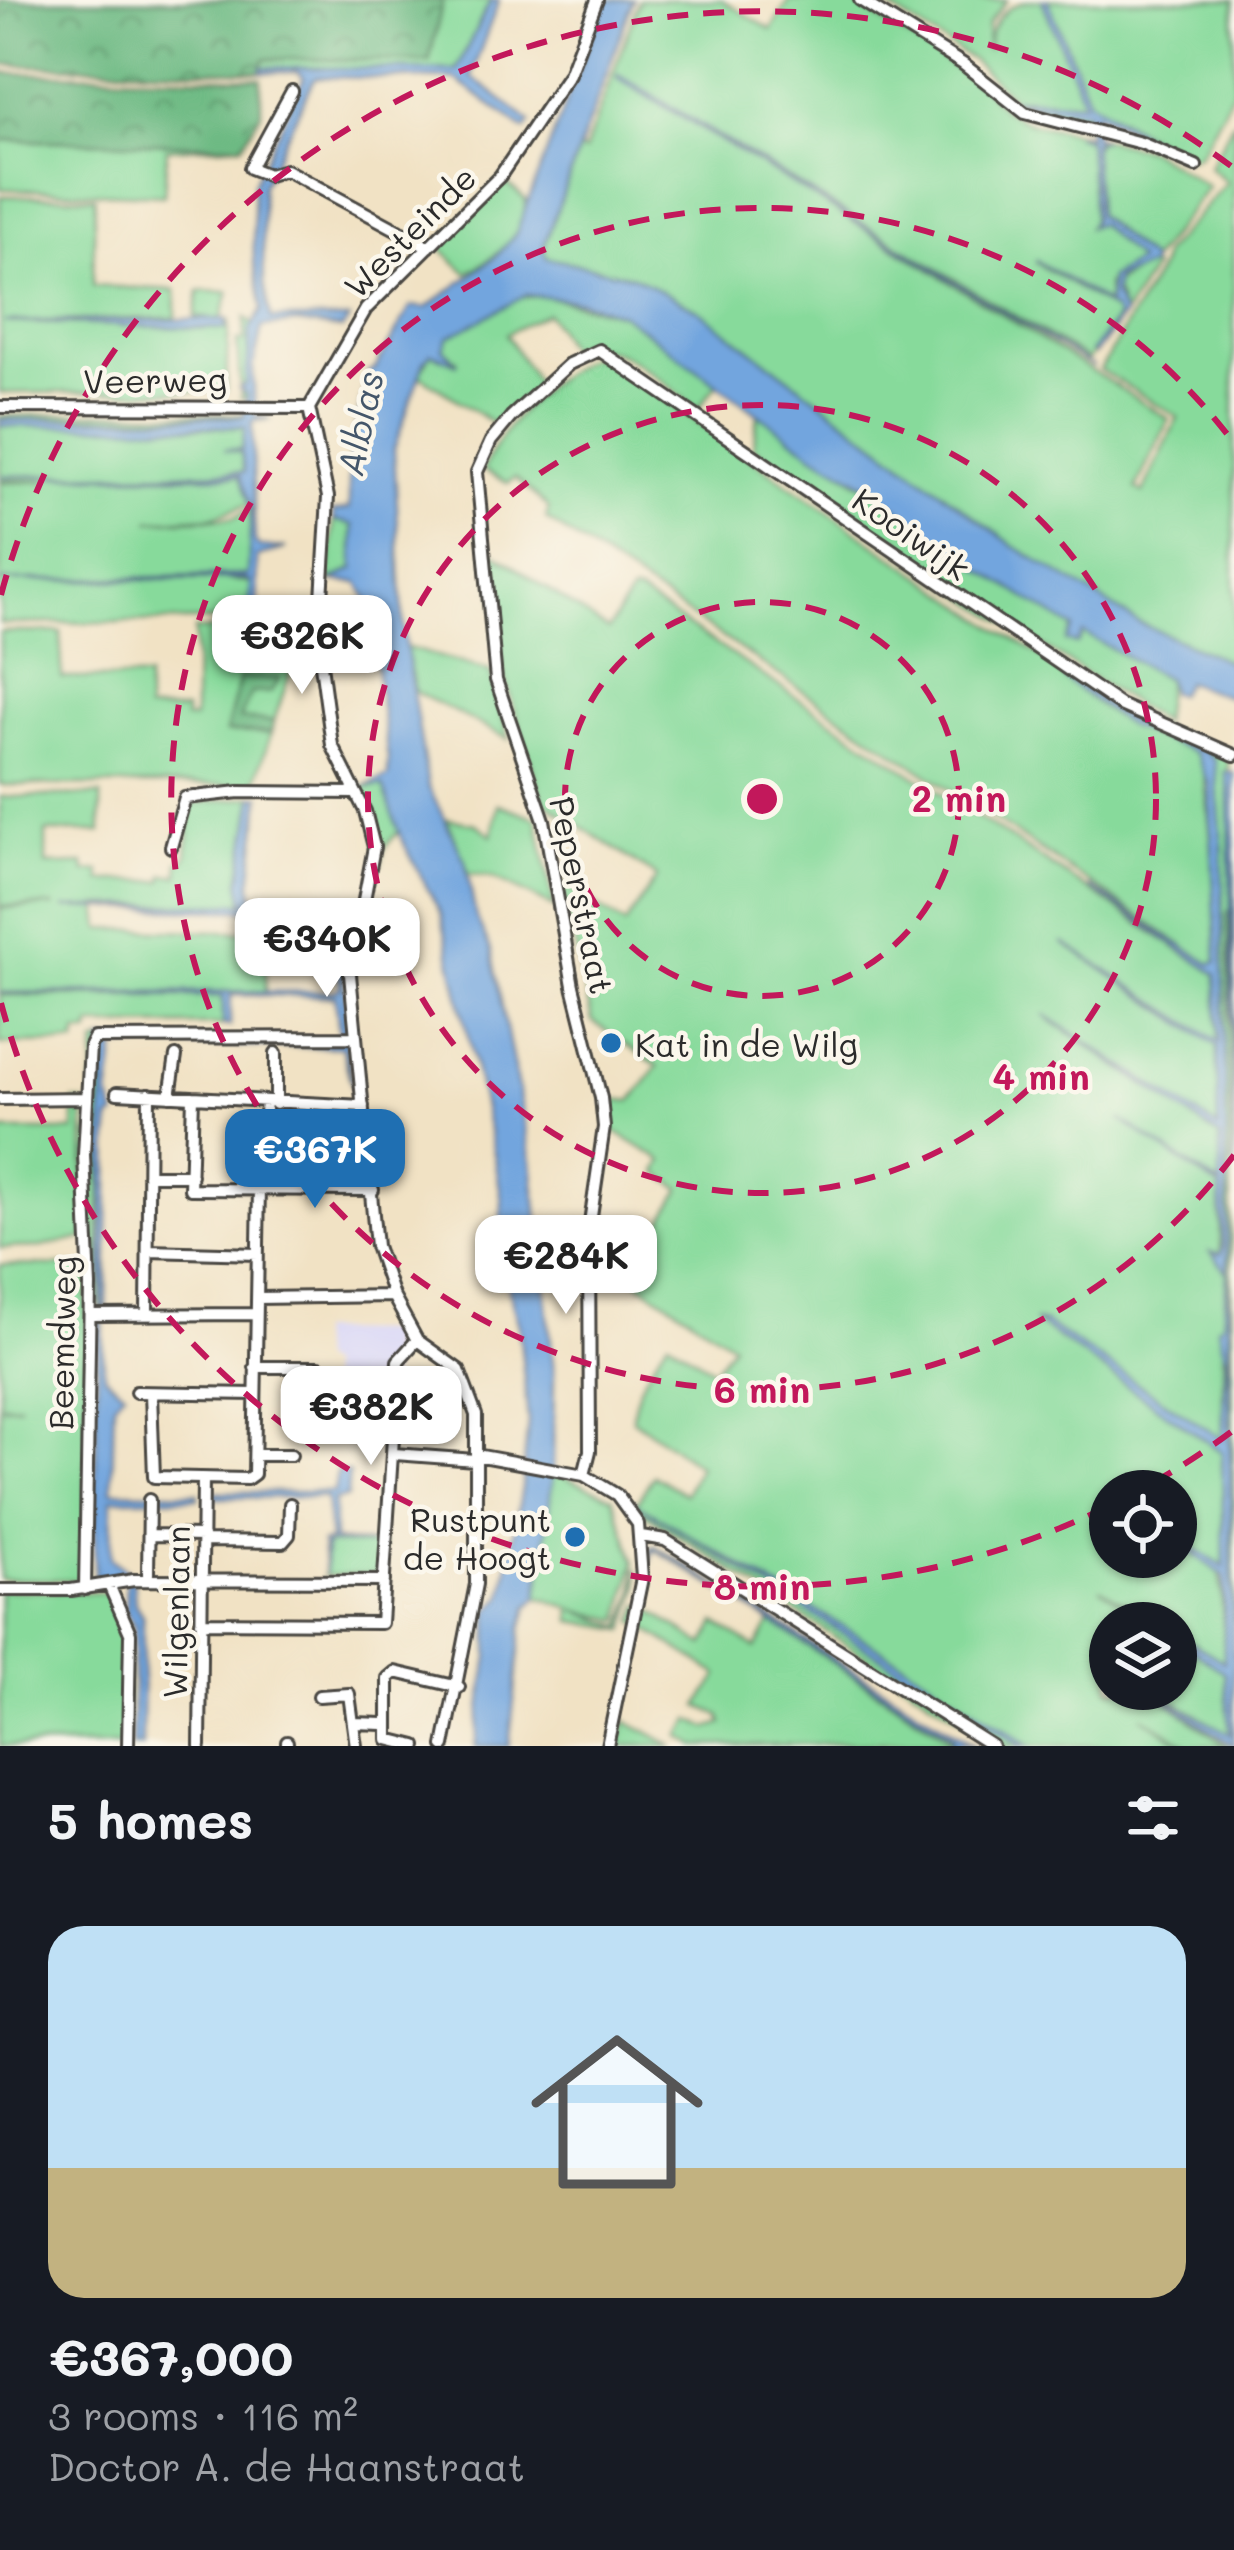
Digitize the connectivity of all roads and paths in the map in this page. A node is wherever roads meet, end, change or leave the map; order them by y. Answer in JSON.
{"nodes":[{"id":1,"x":597,"y":0,"type":"edge"},
{"id":2,"x":860,"y":0,"type":"edge"},
{"id":3,"x":292,"y":91,"type":"dead end"},
{"id":4,"x":1196,"y":166,"type":"dead end"},
{"id":5,"x":429,"y":247,"type":"junction"},
{"id":6,"x":569,"y":364,"type":"joint"},
{"id":7,"x":0,"y":407,"type":"edge"},
{"id":8,"x":309,"y":408,"type":"junction"},
{"id":9,"x":1234,"y":755,"type":"edge"},
{"id":10,"x":354,"y":793,"type":"junction"},
{"id":11,"x":171,"y":847,"type":"dead end"},
{"id":12,"x":352,"y":1037,"type":"junction"},
{"id":13,"x":276,"y":1053,"type":"dead end"},
{"id":14,"x":176,"y":1056,"type":"dead end"},
{"id":15,"x":117,"y":1093,"type":"dead end"},
{"id":16,"x":149,"y":1094,"type":"junction"},
{"id":17,"x":170,"y":1096,"type":"junction"},
{"id":18,"x":193,"y":1097,"type":"junction"},
{"id":19,"x":87,"y":1098,"type":"junction"},
{"id":20,"x":0,"y":1099,"type":"edge"},
{"id":21,"x":271,"y":1103,"type":"junction"},
{"id":22,"x":363,"y":1106,"type":"junction"},
{"id":23,"x":148,"y":1175,"type":"junction"},
{"id":24,"x":191,"y":1175,"type":"junction"},
{"id":25,"x":259,"y":1187,"type":"junction"},
{"id":26,"x":373,"y":1190,"type":"junction"},
{"id":27,"x":148,"y":1251,"type":"junction"},
{"id":28,"x":258,"y":1254,"type":"junction"},
{"id":29,"x":393,"y":1296,"type":"junction"},
{"id":30,"x":257,"y":1298,"type":"junction"},
{"id":31,"x":148,"y":1313,"type":"junction"},
{"id":32,"x":256,"y":1314,"type":"junction"},
{"id":33,"x":90,"y":1315,"type":"junction"},
{"id":34,"x":417,"y":1340,"type":"junction"},
{"id":35,"x":255,"y":1367,"type":"junction"},
{"id":36,"x":319,"y":1367,"type":"dead end"},
{"id":37,"x":136,"y":1392,"type":"dead end"},
{"id":38,"x":152,"y":1393,"type":"junction"},
{"id":39,"x":255,"y":1394,"type":"junction"},
{"id":40,"x":395,"y":1454,"type":"junction"},
{"id":41,"x":255,"y":1455,"type":"junction"},
{"id":42,"x":291,"y":1455,"type":"dead end"},
{"id":43,"x":476,"y":1458,"type":"junction"},
{"id":44,"x":584,"y":1475,"type":"junction"},
{"id":45,"x":203,"y":1479,"type":"junction"},
{"id":46,"x":149,"y":1501,"type":"dead end"},
{"id":47,"x":290,"y":1504,"type":"dead end"},
{"id":48,"x":148,"y":1535,"type":"junction"},
{"id":49,"x":641,"y":1536,"type":"junction"},
{"id":50,"x":202,"y":1539,"type":"junction"},
{"id":51,"x":148,"y":1574,"type":"dead end"},
{"id":52,"x":202,"y":1581,"type":"junction"},
{"id":53,"x":384,"y":1581,"type":"junction"},
{"id":54,"x":109,"y":1585,"type":"junction"},
{"id":55,"x":86,"y":1589,"type":"junction"},
{"id":56,"x":0,"y":1590,"type":"edge"},
{"id":57,"x":201,"y":1622,"type":"junction"},
{"id":58,"x":459,"y":1688,"type":"junction"},
{"id":59,"x":319,"y":1696,"type":"dead end"},
{"id":60,"x":354,"y":1723,"type":"junction"},
{"id":61,"x":383,"y":1724,"type":"dead end"},
{"id":62,"x":128,"y":1746,"type":"edge"},
{"id":63,"x":200,"y":1746,"type":"edge"},
{"id":64,"x":356,"y":1746,"type":"edge"},
{"id":65,"x":416,"y":1746,"type":"edge"},
{"id":66,"x":444,"y":1746,"type":"edge"},
{"id":67,"x":607,"y":1746,"type":"edge"},
{"id":68,"x":992,"y":1746,"type":"edge"}],
"edges":[{"from":1,"to":5,"type":"street","name":"Westeinde"},
{"from":2,"to":4,"type":"street"},
{"from":3,"to":5,"type":"street"},
{"from":5,"to":8,"type":"street","name":"Westeinde"},
{"from":6,"to":9,"type":"street","name":"Kooiwijk"},
{"from":6,"to":44,"type":"street","name":"Peperstraat"},
{"from":7,"to":8,"type":"street","name":"Veerweg"},
{"from":8,"to":10,"type":"street"},
{"from":10,"to":11,"type":"street"},
{"from":10,"to":12,"type":"street"},
{"from":12,"to":19,"type":"street","name":"Beemdweg"},
{"from":12,"to":22,"type":"street"},
{"from":13,"to":21,"type":"street"},
{"from":14,"to":17,"type":"street"},
{"from":15,"to":16,"type":"street"},
{"from":16,"to":17,"type":"street"},
{"from":16,"to":23,"type":"street"},
{"from":17,"to":18,"type":"street"},
{"from":18,"to":21,"type":"street"},
{"from":18,"to":24,"type":"street"},
{"from":19,"to":20,"type":"street"},
{"from":19,"to":33,"type":"street","name":"Beemdweg"},
{"from":21,"to":22,"type":"street"},
{"from":21,"to":25,"type":"street"},
{"from":22,"to":26,"type":"street"},
{"from":23,"to":24,"type":"street"},
{"from":23,"to":27,"type":"street"},
{"from":24,"to":25,"type":"street"},
{"from":25,"to":26,"type":"street"},
{"from":25,"to":28,"type":"street"},
{"from":26,"to":29,"type":"street"},
{"from":27,"to":28,"type":"street"},
{"from":27,"to":31,"type":"street"},
{"from":28,"to":30,"type":"street"},
{"from":29,"to":30,"type":"street"},
{"from":29,"to":34,"type":"street"},
{"from":30,"to":32,"type":"street"},
{"from":31,"to":32,"type":"street"},
{"from":31,"to":33,"type":"street"},
{"from":32,"to":35,"type":"street"},
{"from":33,"to":55,"type":"street","name":"Beemdweg"},
{"from":34,"to":40,"type":"street"},
{"from":34,"to":43,"type":"street"},
{"from":35,"to":36,"type":"street"},
{"from":35,"to":39,"type":"street"},
{"from":37,"to":38,"type":"street"},
{"from":38,"to":39,"type":"street"},
{"from":38,"to":45,"type":"street"},
{"from":39,"to":41,"type":"street"},
{"from":40,"to":43,"type":"street"},
{"from":40,"to":53,"type":"street"},
{"from":41,"to":42,"type":"street"},
{"from":41,"to":45,"type":"street"},
{"from":43,"to":44,"type":"street"},
{"from":43,"to":58,"type":"street"},
{"from":44,"to":49,"type":"street"},
{"from":45,"to":50,"type":"street","name":"Wilgenlaan"},
{"from":46,"to":48,"type":"street"},
{"from":47,"to":50,"type":"street"},
{"from":48,"to":50,"type":"street"},
{"from":48,"to":51,"type":"street"},
{"from":49,"to":67,"type":"street"},
{"from":49,"to":68,"type":"street"},
{"from":50,"to":52,"type":"street","name":"Wilgenlaan"},
{"from":52,"to":53,"type":"street"},
{"from":52,"to":54,"type":"street"},
{"from":52,"to":57,"type":"street","name":"Wilgenlaan"},
{"from":53,"to":57,"type":"street"},
{"from":54,"to":55,"type":"street"},
{"from":54,"to":62,"type":"street"},
{"from":55,"to":56,"type":"street"},
{"from":57,"to":63,"type":"street","name":"Wilgenlaan"},
{"from":58,"to":65,"type":"street"},
{"from":58,"to":66,"type":"street"},
{"from":59,"to":60,"type":"street"},
{"from":60,"to":61,"type":"street"},
{"from":60,"to":64,"type":"street"}]}
